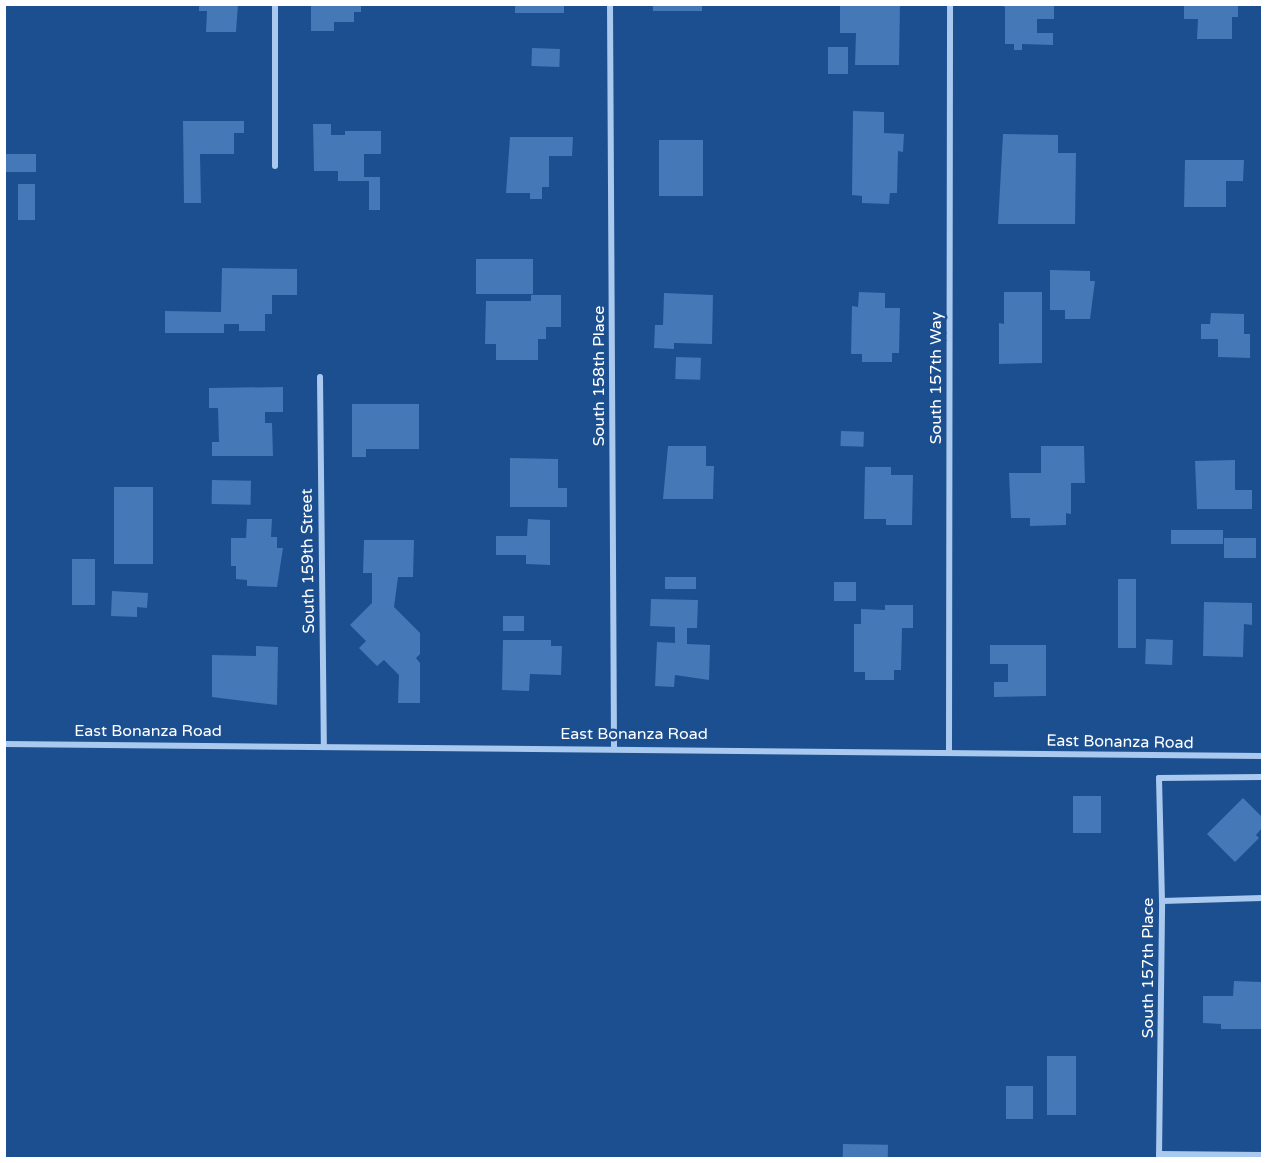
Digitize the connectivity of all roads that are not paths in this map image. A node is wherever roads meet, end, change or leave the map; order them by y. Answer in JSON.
{"nodes":[{"id":1,"x":275,"y":4,"type":"edge"},
{"id":2,"x":610,"y":4,"type":"edge"},
{"id":3,"x":950,"y":4,"type":"edge"},
{"id":4,"x":275,"y":166,"type":"dead end"},
{"id":5,"x":320,"y":377,"type":"dead end"},
{"id":6,"x":4,"y":744,"type":"edge"},
{"id":7,"x":324,"y":745,"type":"junction"},
{"id":8,"x":614,"y":747,"type":"junction"},
{"id":9,"x":949,"y":751,"type":"junction"},
{"id":10,"x":1263,"y":756,"type":"edge"},
{"id":11,"x":1263,"y":777,"type":"edge"},
{"id":12,"x":1263,"y":897,"type":"edge"},
{"id":13,"x":1162,"y":901,"type":"junction"},
{"id":14,"x":1263,"y":1155,"type":"edge"},
{"id":15,"x":1159,"y":1156,"type":"edge"}],
"edges":[{"from":1,"to":4,"type":"street"},
{"from":2,"to":8,"type":"street","name":"South 158th Place"},
{"from":3,"to":9,"type":"street","name":"South 157th Way"},
{"from":5,"to":7,"type":"street","name":"South 159th Street"},
{"from":6,"to":7,"type":"street","name":"East Bonanza Road"},
{"from":7,"to":8,"type":"street","name":"East Bonanza Road"},
{"from":8,"to":9,"type":"street","name":"East Bonanza Road"},
{"from":9,"to":10,"type":"street","name":"East Bonanza Road"},
{"from":11,"to":13,"type":"street","name":"South 157th Place"},
{"from":12,"to":13,"type":"street"},
{"from":13,"to":15,"type":"street","name":"South 157th Place"},
{"from":14,"to":15,"type":"street"}]}
